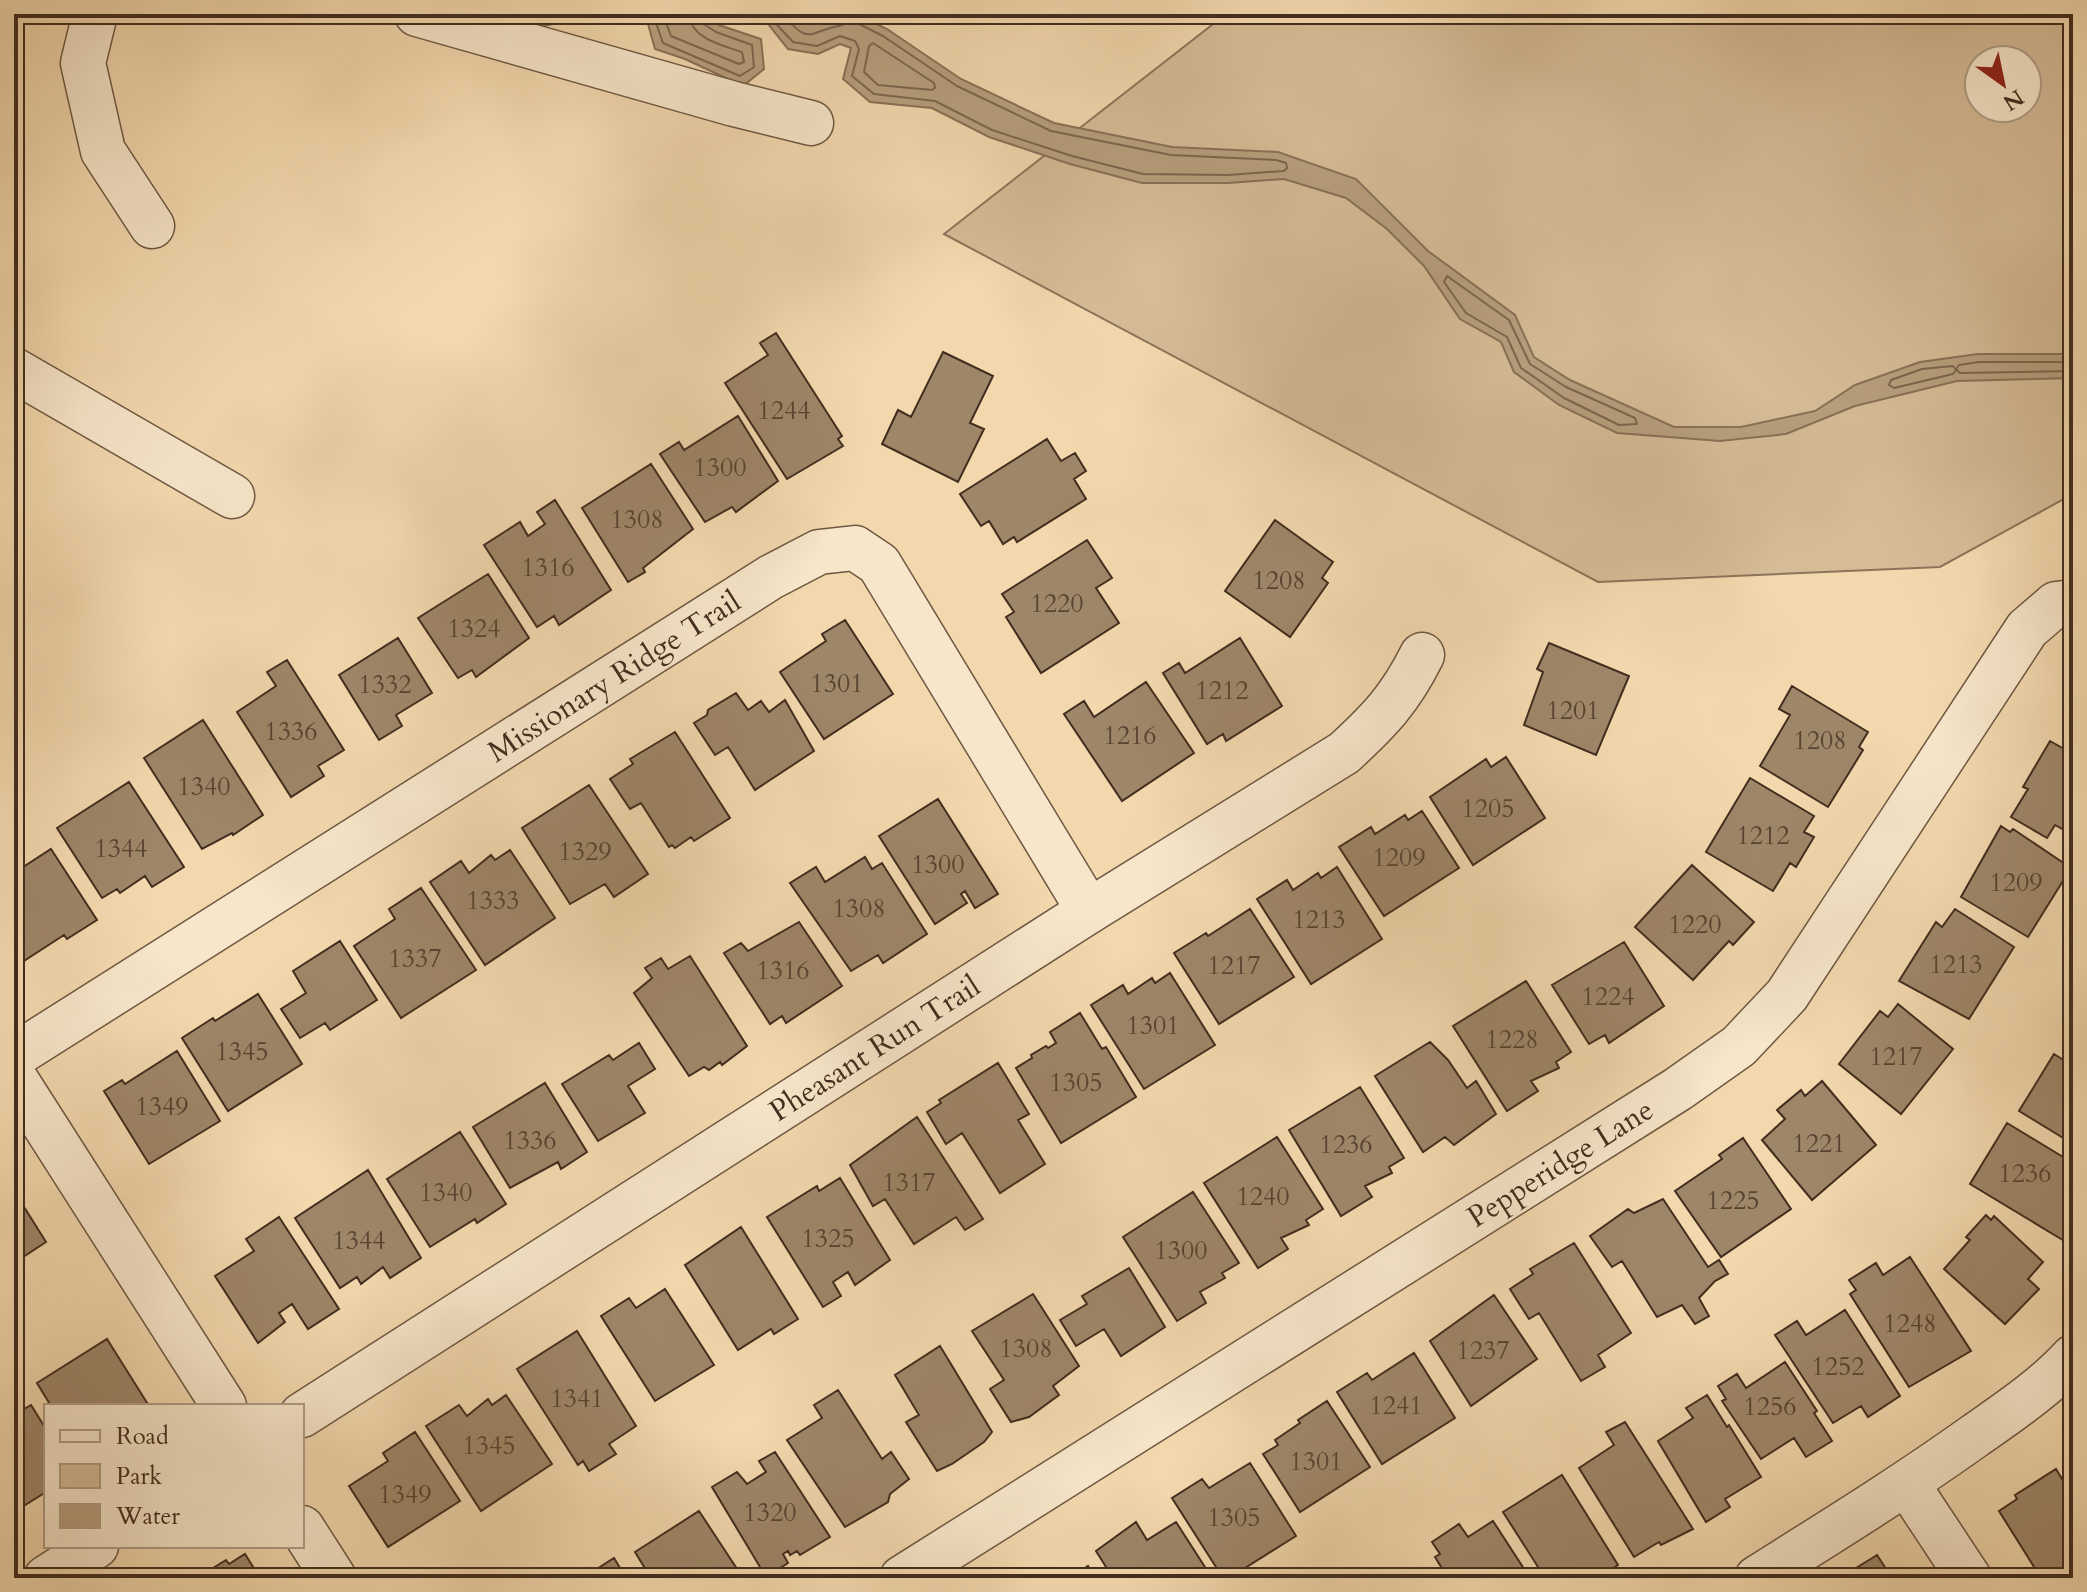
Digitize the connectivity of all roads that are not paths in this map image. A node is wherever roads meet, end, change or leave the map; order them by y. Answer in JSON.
{"nodes":[{"id":1,"x":95,"y":14,"type":"edge"},
{"id":2,"x":417,"y":14,"type":"edge"},
{"id":3,"x":811,"y":123,"type":"dead end"},
{"id":4,"x":152,"y":226,"type":"dead end"},
{"id":5,"x":14,"y":370,"type":"edge"},
{"id":6,"x":232,"y":496,"type":"dead end"},
{"id":7,"x":2073,"y":602,"type":"edge"},
{"id":8,"x":1422,"y":655,"type":"dead end"},
{"id":9,"x":1089,"y":911,"type":"junction"},
{"id":10,"x":14,"y":1056,"type":"edge"},
{"id":11,"x":14,"y":1077,"type":"edge"},
{"id":12,"x":2073,"y":1357,"type":"edge"},
{"id":13,"x":223,"y":1404,"type":"edge"},
{"id":14,"x":304,"y":1414,"type":"edge"},
{"id":15,"x":1907,"y":1484,"type":"junction"},
{"id":16,"x":304,"y":1531,"type":"edge"},
{"id":17,"x":93,"y":1548,"type":"edge"},
{"id":18,"x":46,"y":1578,"type":"edge"},
{"id":19,"x":334,"y":1578,"type":"edge"},
{"id":20,"x":902,"y":1578,"type":"edge"},
{"id":21,"x":1757,"y":1578,"type":"edge"},
{"id":22,"x":1969,"y":1578,"type":"edge"}],
"edges":[{"from":1,"to":4,"type":"street"},
{"from":2,"to":3,"type":"street"},
{"from":5,"to":6,"type":"street"},
{"from":7,"to":20,"type":"street","name":"Pepperidge Lane"},
{"from":8,"to":9,"type":"street","name":"Pheasant Run Trail"},
{"from":9,"to":10,"type":"street","name":"Missionary Ridge Trail"},
{"from":9,"to":14,"type":"street","name":"Pheasant Run Trail"},
{"from":11,"to":13,"type":"street"},
{"from":12,"to":15,"type":"street"},
{"from":15,"to":21,"type":"street"},
{"from":15,"to":22,"type":"street"},
{"from":16,"to":19,"type":"street"},
{"from":17,"to":18,"type":"street"}]}
